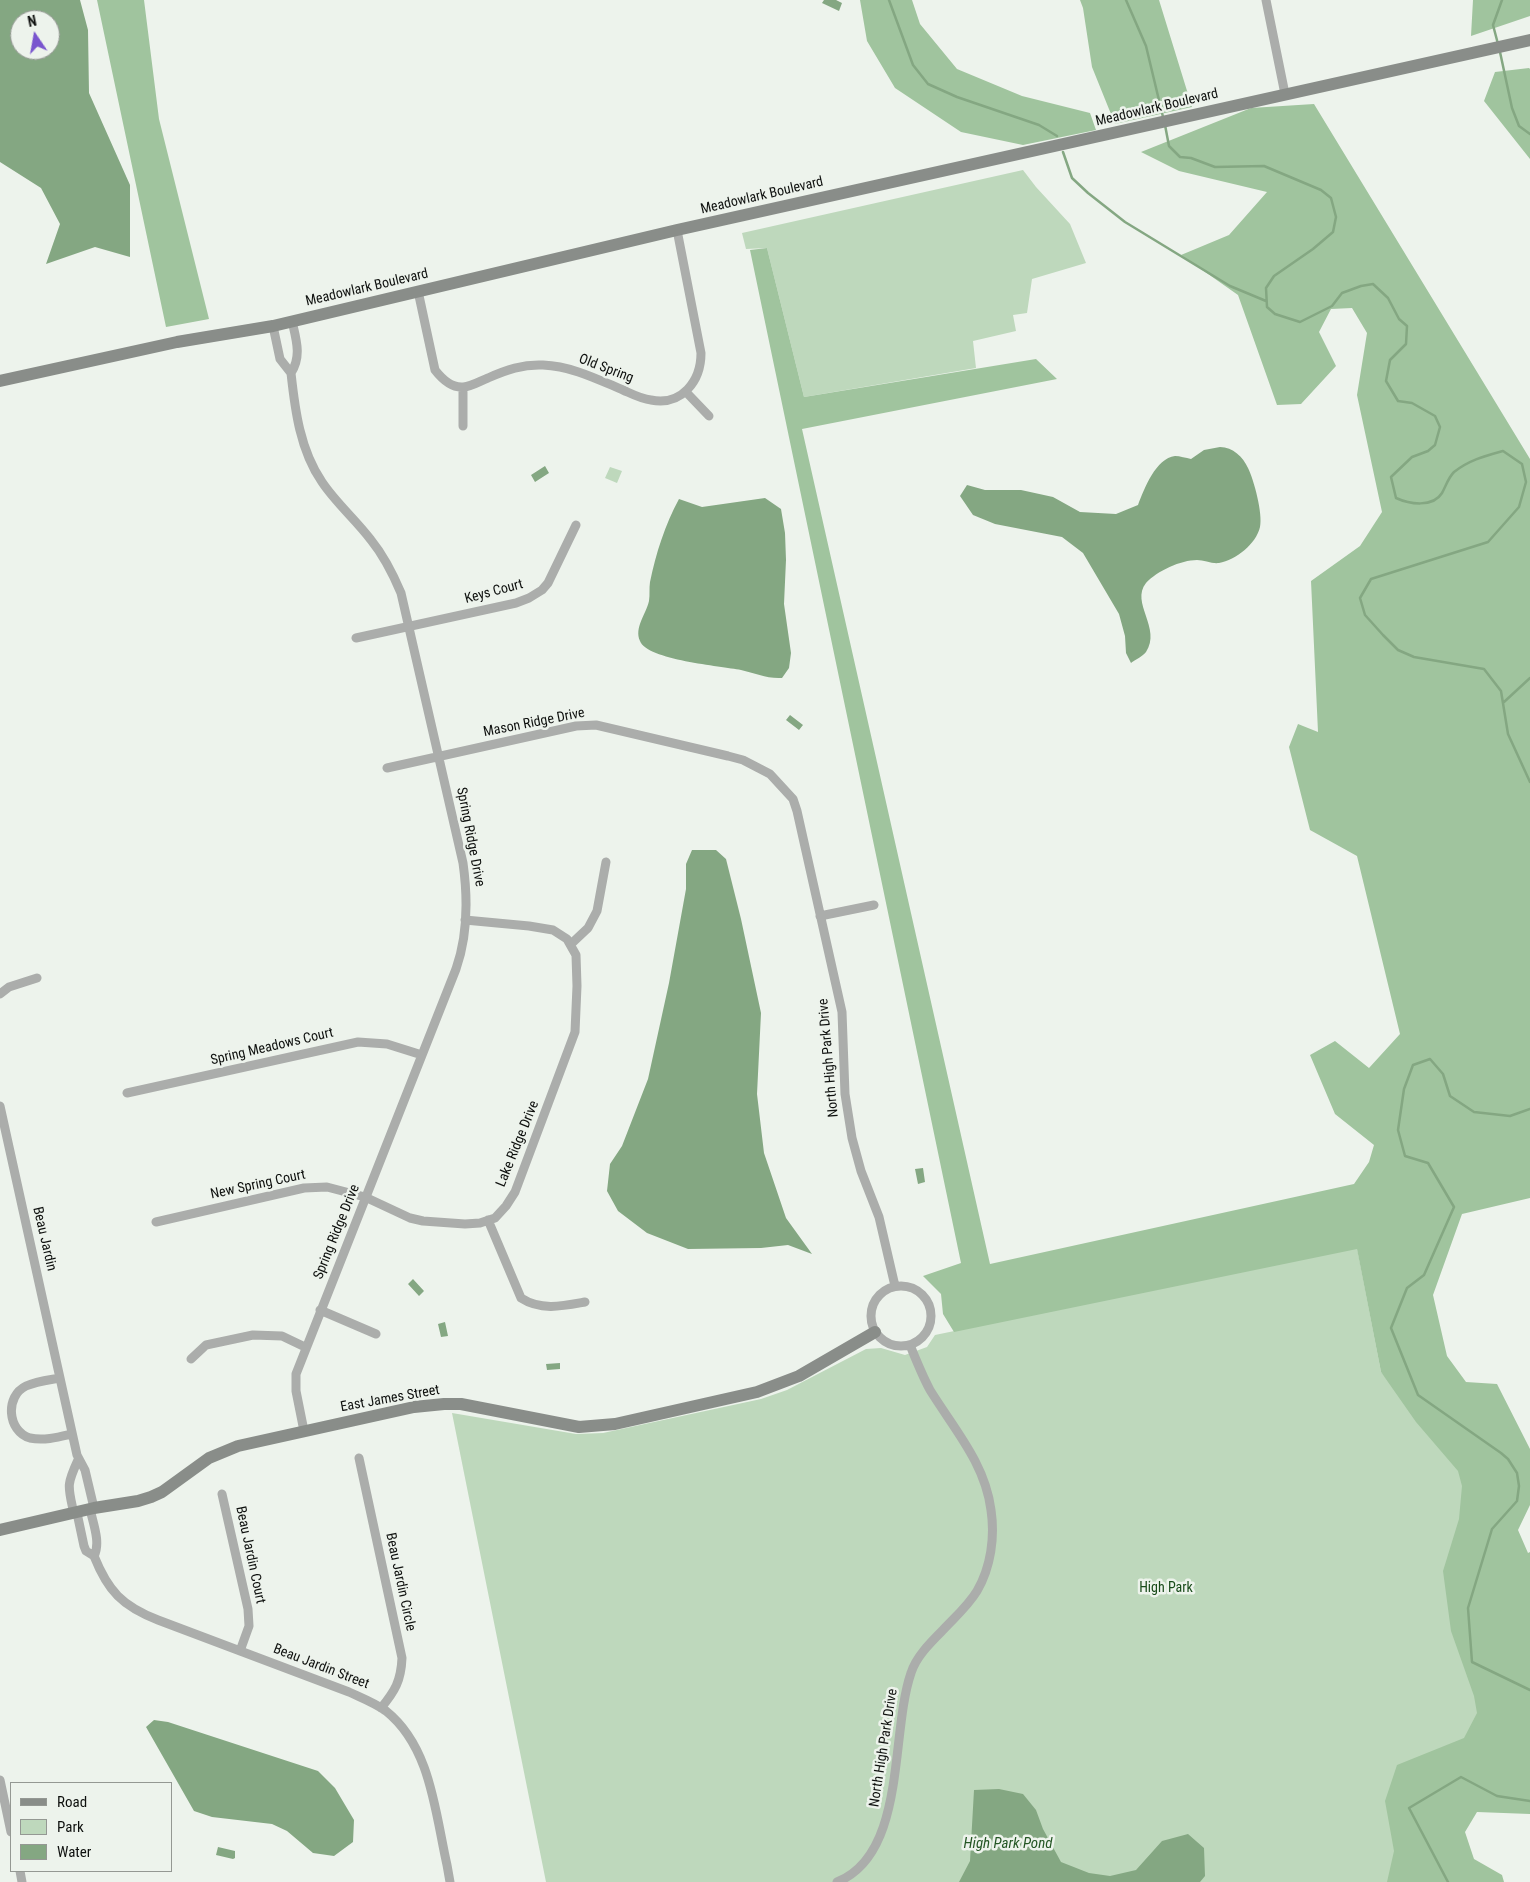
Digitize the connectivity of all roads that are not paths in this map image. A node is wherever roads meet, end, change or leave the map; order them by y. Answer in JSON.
{"nodes":[{"id":1,"x":1266,"y":0,"type":"edge"},
{"id":2,"x":1526,"y":41,"type":"edge"},
{"id":3,"x":1286,"y":94,"type":"junction"},
{"id":4,"x":677,"y":230,"type":"junction"},
{"id":5,"x":418,"y":291,"type":"junction"},
{"id":6,"x":292,"y":321,"type":"junction"},
{"id":7,"x":273,"y":326,"type":"junction"},
{"id":8,"x":291,"y":373,"type":"junction"},
{"id":9,"x":0,"y":381,"type":"edge"},
{"id":10,"x":463,"y":387,"type":"junction"},
{"id":11,"x":686,"y":392,"type":"junction"},
{"id":12,"x":709,"y":416,"type":"dead end"},
{"id":13,"x":464,"y":426,"type":"dead end"},
{"id":14,"x":576,"y":525,"type":"dead end"},
{"id":15,"x":409,"y":627,"type":"junction"},
{"id":16,"x":356,"y":638,"type":"dead end"},
{"id":17,"x":439,"y":756,"type":"junction"},
{"id":18,"x":387,"y":768,"type":"dead end"},
{"id":19,"x":770,"y":774,"type":"joint"},
{"id":20,"x":606,"y":862,"type":"dead end"},
{"id":21,"x":874,"y":904,"type":"dead end"},
{"id":22,"x":820,"y":916,"type":"junction"},
{"id":23,"x":465,"y":920,"type":"junction"},
{"id":24,"x":571,"y":944,"type":"junction"},
{"id":25,"x":37,"y":978,"type":"dead end"},
{"id":26,"x":0,"y":994,"type":"edge"},
{"id":27,"x":422,"y":1055,"type":"junction"},
{"id":28,"x":127,"y":1093,"type":"dead end"},
{"id":29,"x":0,"y":1106,"type":"edge"},
{"id":30,"x":365,"y":1198,"type":"junction"},
{"id":31,"x":488,"y":1220,"type":"junction"},
{"id":32,"x":156,"y":1222,"type":"dead end"},
{"id":33,"x":896,"y":1286,"type":"junction"},
{"id":34,"x":586,"y":1302,"type":"dead end"},
{"id":35,"x":320,"y":1310,"type":"junction"},
{"id":36,"x":875,"y":1332,"type":"junction"},
{"id":37,"x":376,"y":1334,"type":"dead end"},
{"id":38,"x":910,"y":1345,"type":"junction"},
{"id":39,"x":305,"y":1347,"type":"junction"},
{"id":40,"x":191,"y":1359,"type":"dead end"},
{"id":41,"x":60,"y":1378,"type":"junction"},
{"id":42,"x":304,"y":1431,"type":"junction"},
{"id":43,"x":72,"y":1434,"type":"junction"},
{"id":44,"x":358,"y":1458,"type":"dead end"},
{"id":45,"x":78,"y":1460,"type":"junction"},
{"id":46,"x":222,"y":1494,"type":"dead end"},
{"id":47,"x":91,"y":1509,"type":"junction"},
{"id":48,"x":75,"y":1514,"type":"junction"},
{"id":49,"x":0,"y":1530,"type":"edge"},
{"id":50,"x":94,"y":1556,"type":"junction"},
{"id":51,"x":240,"y":1651,"type":"junction"},
{"id":52,"x":381,"y":1708,"type":"junction"},
{"id":53,"x":0,"y":1780,"type":"edge"},
{"id":54,"x":4,"y":1823,"type":"edge"},
{"id":55,"x":450,"y":1882,"type":"edge"},
{"id":56,"x":836,"y":1882,"type":"edge"}],
"edges":[{"from":1,"to":3,"type":"street"},
{"from":2,"to":3,"type":"street","name":"Meadowlark Boulevard"},
{"from":3,"to":4,"type":"street","name":"Meadowlark Boulevard"},
{"from":4,"to":5,"type":"street","name":"Meadowlark Boulevard"},
{"from":4,"to":11,"type":"street"},
{"from":5,"to":6,"type":"street","name":"Meadowlark Boulevard"},
{"from":5,"to":10,"type":"street"},
{"from":6,"to":7,"type":"street","name":"Meadowlark Boulevard"},
{"from":6,"to":8,"type":"street","name":"Spring Ridge Drive"},
{"from":7,"to":8,"type":"street","name":"Spring Ridge Drive"},
{"from":7,"to":9,"type":"street","name":"Meadowlark Boulevard"},
{"from":8,"to":15,"type":"street","name":"Spring Ridge Drive"},
{"from":10,"to":11,"type":"street","name":"Old Spring"},
{"from":10,"to":13,"type":"street"},
{"from":11,"to":12,"type":"street"},
{"from":14,"to":15,"type":"street","name":"Keys Court"},
{"from":15,"to":16,"type":"street","name":"Keys Court"},
{"from":15,"to":17,"type":"street","name":"Spring Ridge Drive"},
{"from":17,"to":18,"type":"street","name":"Mason Ridge Drive"},
{"from":17,"to":19,"type":"street","name":"Mason Ridge Drive"},
{"from":17,"to":23,"type":"street","name":"Spring Ridge Drive"},
{"from":19,"to":22,"type":"street","name":"North High Park Drive"},
{"from":20,"to":24,"type":"street"},
{"from":21,"to":22,"type":"street"},
{"from":22,"to":33,"type":"street","name":"North High Park Drive"},
{"from":23,"to":24,"type":"street"},
{"from":23,"to":27,"type":"street","name":"Spring Ridge Drive"},
{"from":24,"to":31,"type":"street","name":"Lake Ridge Drive"},
{"from":25,"to":26,"type":"street"},
{"from":27,"to":28,"type":"street","name":"Spring Meadows Court"},
{"from":27,"to":30,"type":"street","name":"Spring Ridge Drive"},
{"from":29,"to":41,"type":"street","name":"Beau Jardin"},
{"from":30,"to":31,"type":"street"},
{"from":30,"to":32,"type":"street","name":"New Spring Court"},
{"from":30,"to":35,"type":"street","name":"Spring Ridge Drive"},
{"from":31,"to":34,"type":"street"},
{"from":33,"to":36,"type":"street"},
{"from":33,"to":38,"type":"street"},
{"from":35,"to":37,"type":"street"},
{"from":35,"to":39,"type":"street","name":"Spring Ridge Drive"},
{"from":36,"to":38,"type":"street"},
{"from":36,"to":42,"type":"street","name":"East James Street"},
{"from":38,"to":56,"type":"street","name":"North High Park Drive"},
{"from":39,"to":40,"type":"street"},
{"from":39,"to":42,"type":"street","name":"Spring Ridge Drive"},
{"from":41,"to":43,"type":"street","name":"Beau Jardin"},
{"from":41,"to":43,"type":"street"},
{"from":42,"to":47,"type":"street","name":"East James Street"},
{"from":43,"to":45,"type":"street","name":"Beau Jardin"},
{"from":44,"to":52,"type":"street","name":"Beau Jardin Circle"},
{"from":45,"to":47,"type":"street","name":"Beau Jardin"},
{"from":45,"to":48,"type":"street"},
{"from":46,"to":51,"type":"street","name":"Beau Jardin Court"},
{"from":47,"to":48,"type":"street","name":"East James Street"},
{"from":47,"to":50,"type":"street","name":"Beau Jardin"},
{"from":48,"to":49,"type":"street","name":"East James Street"},
{"from":48,"to":50,"type":"street"},
{"from":50,"to":51,"type":"street","name":"Beau Jardin Street"},
{"from":51,"to":52,"type":"street","name":"Beau Jardin Street"},
{"from":52,"to":55,"type":"street","name":"Beau Jardin Street"},
{"from":53,"to":54,"type":"street"}]}
